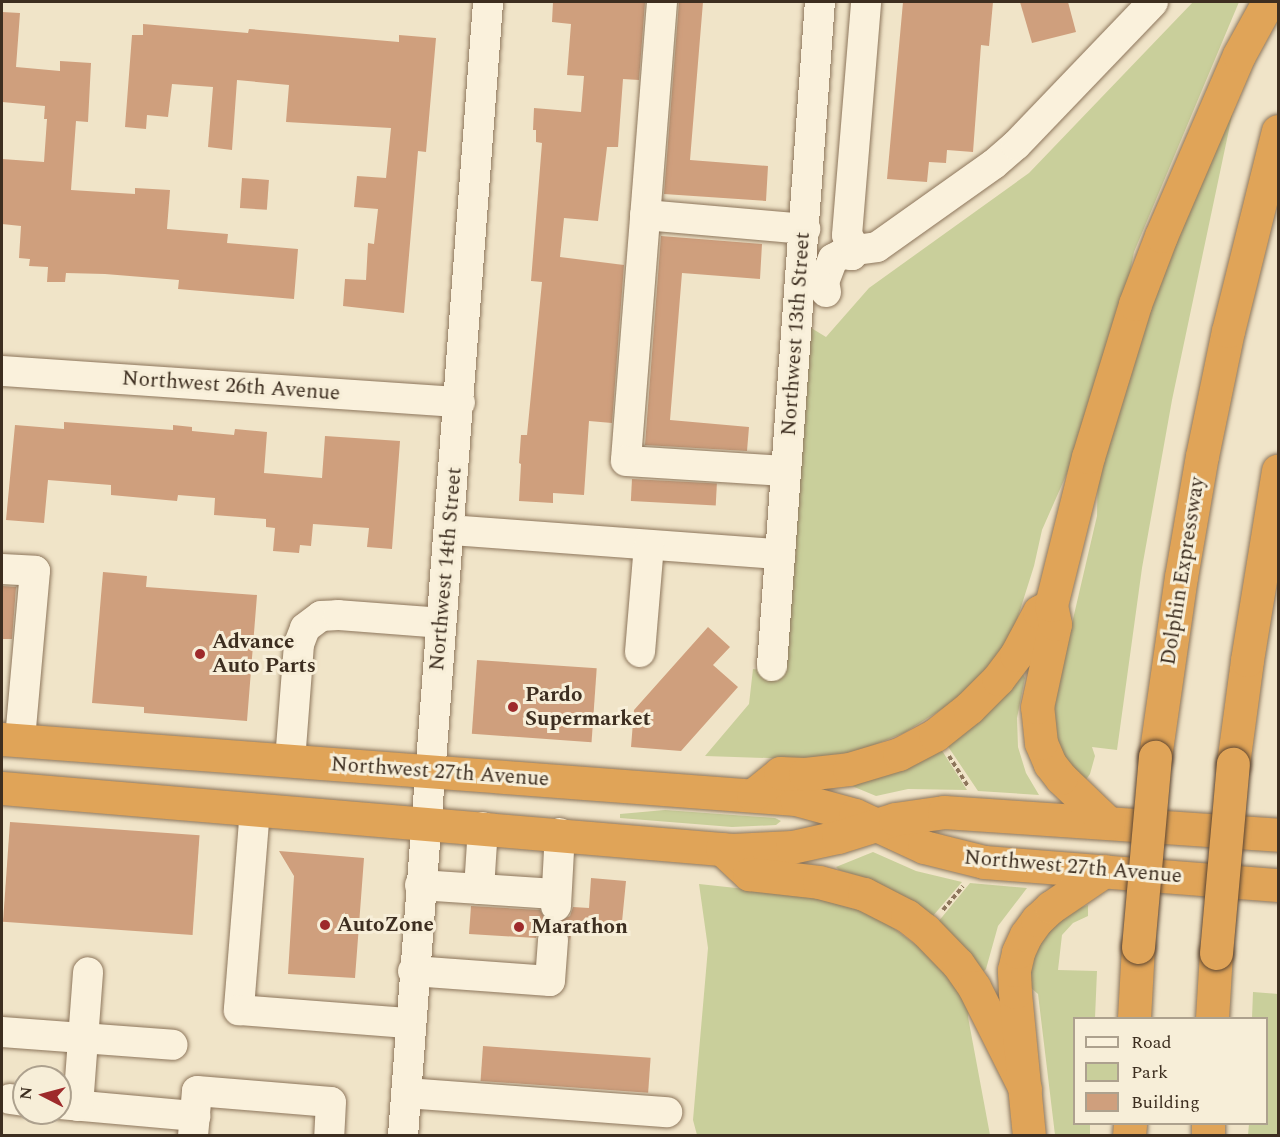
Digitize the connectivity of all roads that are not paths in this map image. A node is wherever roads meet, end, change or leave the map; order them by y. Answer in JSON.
{"nodes":[{"id":1,"x":488,"y":2,"type":"edge"},
{"id":2,"x":662,"y":2,"type":"edge"},
{"id":3,"x":820,"y":2,"type":"edge"},
{"id":4,"x":866,"y":2,"type":"edge"},
{"id":5,"x":1153,"y":2,"type":"edge"},
{"id":6,"x":1268,"y":2,"type":"edge"},
{"id":7,"x":1278,"y":131,"type":"edge"},
{"id":8,"x":645,"y":215,"type":"junction"},
{"id":9,"x":805,"y":229,"type":"junction"},
{"id":10,"x":854,"y":253,"type":"junction"},
{"id":11,"x":798,"y":311,"type":"junction"},
{"id":12,"x":2,"y":370,"type":"edge"},
{"id":13,"x":460,"y":402,"type":"junction"},
{"id":14,"x":786,"y":471,"type":"junction"},
{"id":15,"x":1278,"y":471,"type":"edge"},
{"id":16,"x":450,"y":530,"type":"junction"},
{"id":17,"x":649,"y":545,"type":"junction"},
{"id":18,"x":780,"y":554,"type":"junction"},
{"id":19,"x":2,"y":569,"type":"edge"},
{"id":20,"x":1051,"y":604,"type":"junction"},
{"id":21,"x":441,"y":623,"type":"junction"},
{"id":22,"x":640,"y":652,"type":"dead end"},
{"id":23,"x":772,"y":666,"type":"dead end"},
{"id":24,"x":13,"y":690,"type":"edge"},
{"id":25,"x":11,"y":739,"type":"edge"},
{"id":26,"x":290,"y":761,"type":"junction"},
{"id":27,"x":429,"y":771,"type":"junction"},
{"id":28,"x":2,"y":788,"type":"edge"},
{"id":29,"x":753,"y":795,"type":"junction"},
{"id":30,"x":255,"y":809,"type":"junction"},
{"id":31,"x":425,"y":823,"type":"junction"},
{"id":32,"x":1108,"y":823,"type":"junction"},
{"id":33,"x":874,"y":825,"type":"junction"},
{"id":34,"x":483,"y":827,"type":"junction"},
{"id":35,"x":560,"y":833,"type":"junction"},
{"id":36,"x":1277,"y":834,"type":"edge"},
{"id":37,"x":722,"y":849,"type":"junction"},
{"id":38,"x":1104,"y":872,"type":"junction"},
{"id":39,"x":420,"y":885,"type":"junction"},
{"id":40,"x":1273,"y":888,"type":"edge"},
{"id":41,"x":479,"y":889,"type":"junction"},
{"id":42,"x":553,"y":940,"type":"dead end"},
{"id":43,"x":413,"y":971,"type":"junction"},
{"id":44,"x":88,"y":972,"type":"dead end"},
{"id":45,"x":1134,"y":1017,"type":"edge"},
{"id":46,"x":1212,"y":1017,"type":"edge"},
{"id":47,"x":409,"y":1023,"type":"junction"},
{"id":48,"x":2,"y":1032,"type":"edge"},
{"id":49,"x":84,"y":1038,"type":"junction"},
{"id":50,"x":173,"y":1045,"type":"dead end"},
{"id":51,"x":1025,"y":1089,"type":"junction"},
{"id":52,"x":72,"y":1092,"type":"edge"},
{"id":53,"x":406,"y":1093,"type":"junction"},
{"id":54,"x":72,"y":1106,"type":"edge"},
{"id":55,"x":667,"y":1112,"type":"dead end"},
{"id":56,"x":194,"y":1126,"type":"edge"},
{"id":57,"x":329,"y":1136,"type":"edge"},
{"id":58,"x":403,"y":1136,"type":"edge"},
{"id":59,"x":1029,"y":1136,"type":"edge"}],
"edges":[{"from":1,"to":13,"type":"street","name":"Northwest 14th Street"},
{"from":2,"to":8,"type":"street"},
{"from":3,"to":9,"type":"street","name":"Northwest 13th Street"},
{"from":4,"to":10,"type":"street"},
{"from":5,"to":10,"type":"street"},
{"from":6,"to":20,"type":"highway"},
{"from":7,"to":45,"type":"highway","name":"Dolphin Expressway","bridge":true},
{"from":8,"to":9,"type":"street"},
{"from":8,"to":14,"type":"street"},
{"from":9,"to":11,"type":"street","name":"Northwest 13th Street"},
{"from":10,"to":11,"type":"street"},
{"from":11,"to":14,"type":"street","name":"Northwest 13th Street"},
{"from":12,"to":13,"type":"street","name":"Northwest 26th Avenue"},
{"from":13,"to":16,"type":"street","name":"Northwest 14th Street"},
{"from":14,"to":18,"type":"street","name":"Northwest 13th Street"},
{"from":15,"to":46,"type":"highway","bridge":true},
{"from":16,"to":17,"type":"street"},
{"from":16,"to":21,"type":"street","name":"Northwest 14th Street"},
{"from":17,"to":18,"type":"street"},
{"from":17,"to":22,"type":"street"},
{"from":18,"to":23,"type":"street","name":"Northwest 13th Street"},
{"from":19,"to":24,"type":"street"},
{"from":20,"to":29,"type":"highway"},
{"from":20,"to":32,"type":"highway"},
{"from":21,"to":26,"type":"street"},
{"from":21,"to":27,"type":"street","name":"Northwest 14th Street"},
{"from":24,"to":25,"type":"street"},
{"from":25,"to":26,"type":"highway","name":"Northwest 27th Avenue"},
{"from":26,"to":27,"type":"highway","name":"Northwest 27th Avenue"},
{"from":27,"to":29,"type":"highway","name":"Northwest 27th Avenue"},
{"from":27,"to":31,"type":"street","name":"Northwest 14th Street"},
{"from":28,"to":30,"type":"highway"},
{"from":29,"to":33,"type":"highway","name":"Northwest 27th Avenue"},
{"from":30,"to":31,"type":"highway"},
{"from":30,"to":47,"type":"street"},
{"from":31,"to":34,"type":"highway"},
{"from":31,"to":39,"type":"street","name":"Northwest 14th Street"},
{"from":32,"to":33,"type":"highway"},
{"from":32,"to":36,"type":"highway"},
{"from":33,"to":37,"type":"highway"},
{"from":33,"to":38,"type":"highway","name":"Northwest 27th Avenue"},
{"from":34,"to":35,"type":"highway"},
{"from":34,"to":41,"type":"street"},
{"from":35,"to":37,"type":"highway"},
{"from":35,"to":41,"type":"street"},
{"from":37,"to":51,"type":"highway"},
{"from":38,"to":40,"type":"highway","name":"Northwest 27th Avenue"},
{"from":38,"to":51,"type":"highway"},
{"from":39,"to":41,"type":"street"},
{"from":39,"to":43,"type":"street","name":"Northwest 14th Street"},
{"from":42,"to":43,"type":"street"},
{"from":43,"to":47,"type":"street","name":"Northwest 14th Street"},
{"from":44,"to":49,"type":"street"},
{"from":47,"to":53,"type":"street","name":"Northwest 14th Street"},
{"from":48,"to":49,"type":"street"},
{"from":49,"to":50,"type":"street"},
{"from":49,"to":52,"type":"street"},
{"from":51,"to":59,"type":"highway"},
{"from":53,"to":55,"type":"street"},
{"from":53,"to":58,"type":"street","name":"Northwest 14th Street"},
{"from":54,"to":56,"type":"street"},
{"from":56,"to":57,"type":"street"}]}
